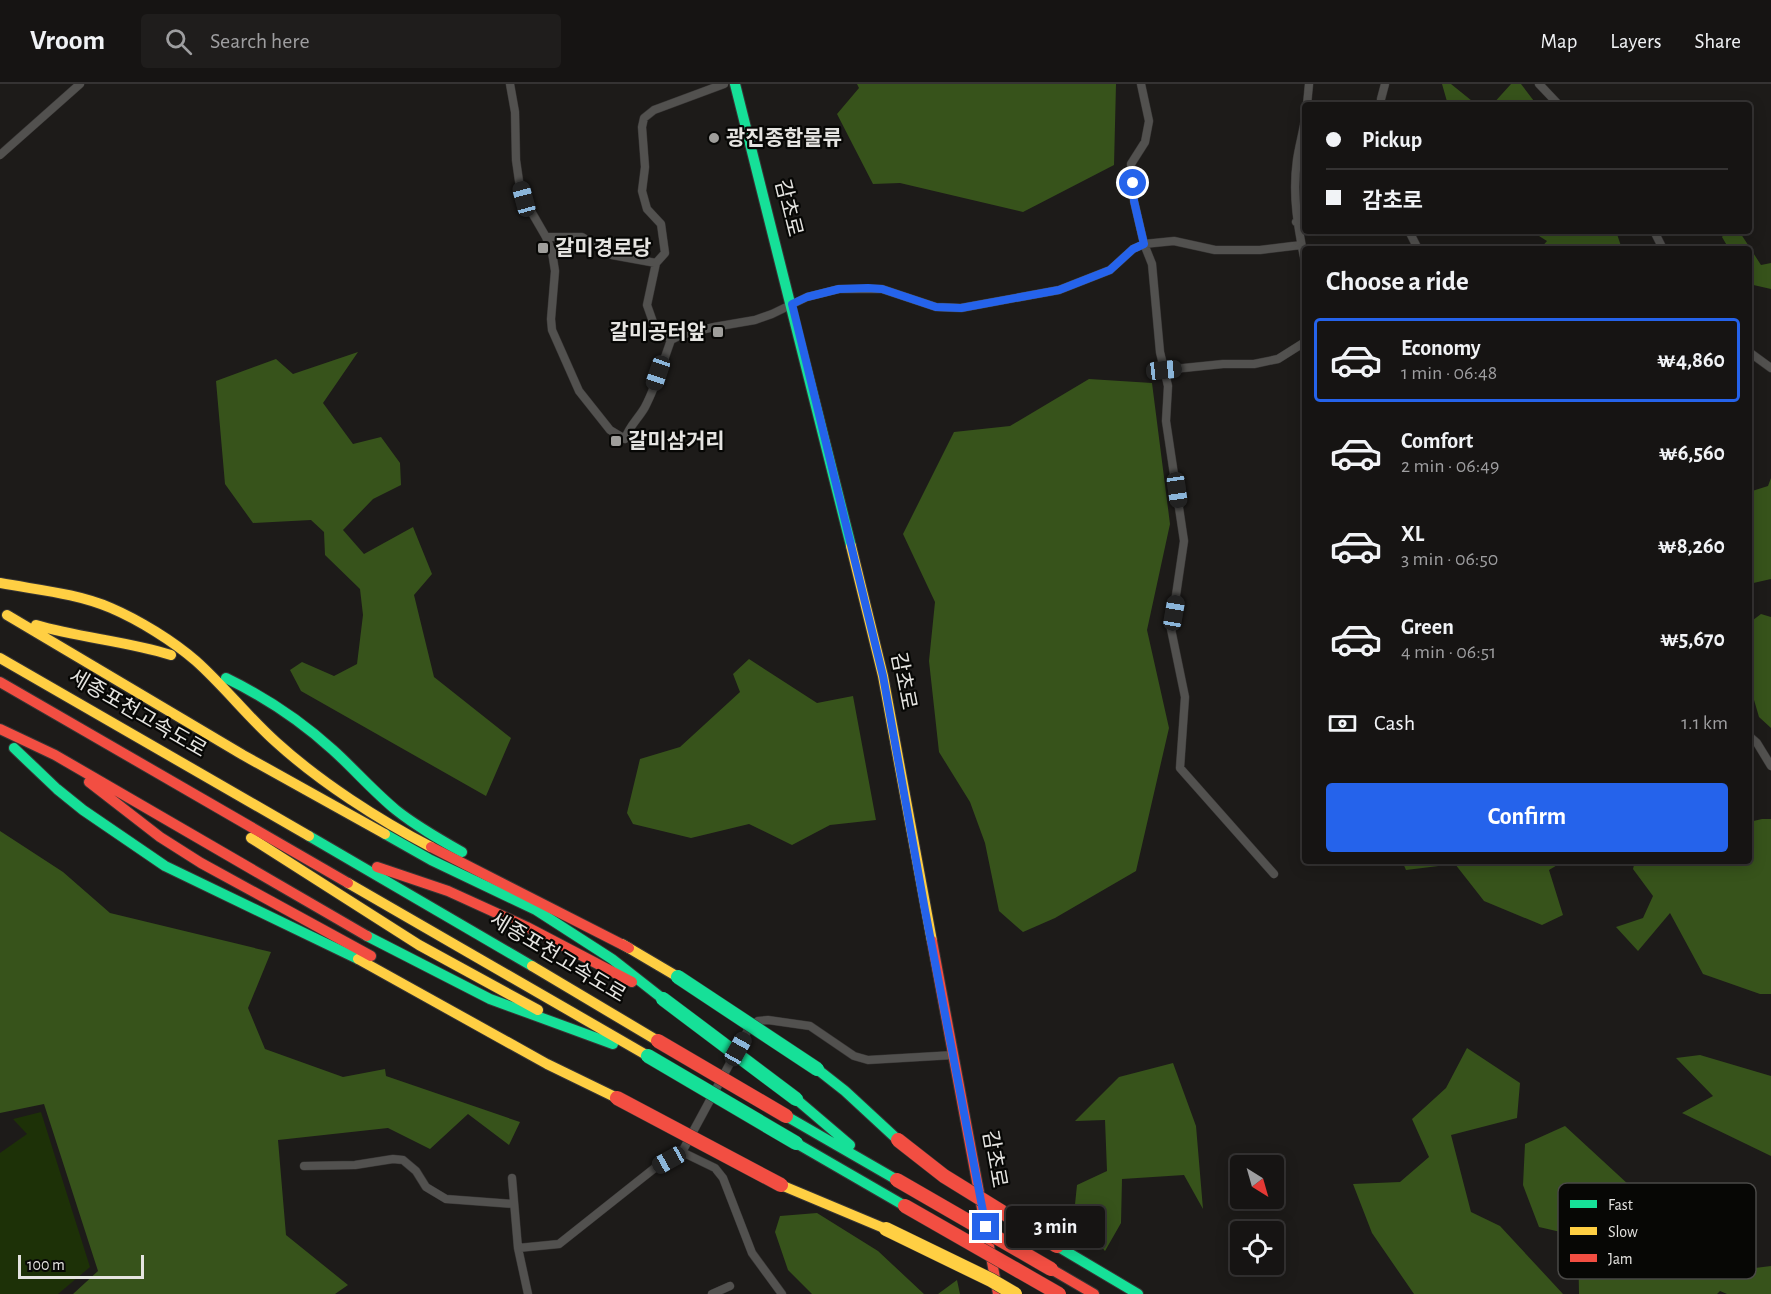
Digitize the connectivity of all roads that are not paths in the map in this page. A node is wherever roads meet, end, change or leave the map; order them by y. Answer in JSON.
{"nodes":[{"id":1,"x":80,"y":84,"type":"edge"},
{"id":2,"x":510,"y":84,"type":"edge"},
{"id":3,"x":724,"y":84,"type":"edge"},
{"id":4,"x":735,"y":84,"type":"edge"},
{"id":5,"x":1141,"y":84,"type":"edge"},
{"id":6,"x":1310,"y":84,"type":"edge"},
{"id":7,"x":1385,"y":84,"type":"edge"},
{"id":8,"x":1539,"y":84,"type":"edge"},
{"id":9,"x":1381,"y":99,"type":"dead end"},
{"id":10,"x":1307,"y":102,"type":"edge"},
{"id":11,"x":1556,"y":102,"type":"edge"},
{"id":12,"x":1302,"y":134,"type":"edge"},
{"id":13,"x":0,"y":155,"type":"edge"},
{"id":14,"x":1302,"y":220,"type":"edge"},
{"id":15,"x":1296,"y":222,"type":"junction"},
{"id":16,"x":546,"y":237,"type":"junction"},
{"id":17,"x":1144,"y":244,"type":"junction"},
{"id":18,"x":1301,"y":245,"type":"junction"},
{"id":19,"x":1302,"y":249,"type":"edge"},
{"id":20,"x":656,"y":263,"type":"junction"},
{"id":21,"x":792,"y":304,"type":"junction"},
{"id":22,"x":671,"y":340,"type":"junction"},
{"id":23,"x":1302,"y":344,"type":"edge"},
{"id":24,"x":1752,"y":354,"type":"edge"},
{"id":25,"x":1771,"y":368,"type":"edge"},
{"id":26,"x":1164,"y":370,"type":"junction"},
{"id":27,"x":0,"y":583,"type":"edge"},
{"id":28,"x":4,"y":613,"type":"edge"},
{"id":29,"x":171,"y":655,"type":"dead end"},
{"id":30,"x":0,"y":658,"type":"edge"},
{"id":31,"x":226,"y":678,"type":"dead end"},
{"id":32,"x":0,"y":682,"type":"edge"},
{"id":33,"x":0,"y":729,"type":"edge"},
{"id":34,"x":1752,"y":739,"type":"edge"},
{"id":35,"x":14,"y":748,"type":"dead end"},
{"id":36,"x":55,"y":755,"type":"junction"},
{"id":37,"x":1771,"y":766,"type":"edge"},
{"id":38,"x":147,"y":769,"type":"junction"},
{"id":39,"x":348,"y":857,"type":"junction"},
{"id":40,"x":1274,"y":873,"type":"dead end"},
{"id":41,"x":629,"y":948,"type":"junction"},
{"id":42,"x":663,"y":999,"type":"junction"},
{"id":43,"x":576,"y":1030,"type":"junction"},
{"id":44,"x":954,"y":1055,"type":"junction"},
{"id":45,"x":648,"y":1056,"type":"junction"},
{"id":46,"x":617,"y":1098,"type":"junction"},
{"id":47,"x":682,"y":1152,"type":"junction"},
{"id":48,"x":304,"y":1166,"type":"dead end"},
{"id":49,"x":879,"y":1169,"type":"junction"},
{"id":50,"x":512,"y":1178,"type":"dead end"},
{"id":51,"x":514,"y":1204,"type":"junction"},
{"id":52,"x":518,"y":1248,"type":"junction"},
{"id":53,"x":730,"y":1286,"type":"dead end"},
{"id":54,"x":528,"y":1294,"type":"edge"},
{"id":55,"x":712,"y":1294,"type":"edge"},
{"id":56,"x":782,"y":1294,"type":"edge"},
{"id":57,"x":998,"y":1294,"type":"edge"},
{"id":58,"x":1015,"y":1294,"type":"edge"},
{"id":59,"x":1059,"y":1294,"type":"edge"},
{"id":60,"x":1094,"y":1294,"type":"edge"},
{"id":61,"x":1138,"y":1294,"type":"edge"}],
"edges":[{"from":1,"to":13,"type":"street"},
{"from":2,"to":16,"type":"street"},
{"from":3,"to":20,"type":"street"},
{"from":4,"to":21,"type":"main road","name":"감초로"},
{"from":5,"to":17,"type":"street"},
{"from":6,"to":10,"type":"street"},
{"from":7,"to":9,"type":"street"},
{"from":8,"to":11,"type":"street"},
{"from":12,"to":15,"type":"street"},
{"from":14,"to":15,"type":"street"},
{"from":15,"to":18,"type":"street"},
{"from":16,"to":20,"type":"street"},
{"from":16,"to":22,"type":"street"},
{"from":17,"to":18,"type":"street"},
{"from":17,"to":21,"type":"street"},
{"from":17,"to":26,"type":"street"},
{"from":18,"to":19,"type":"street"},
{"from":20,"to":22,"type":"street"},
{"from":21,"to":22,"type":"street"},
{"from":21,"to":44,"type":"main road","name":"감초로"},
{"from":23,"to":26,"type":"street"},
{"from":24,"to":25,"type":"street"},
{"from":26,"to":40,"type":"street"},
{"from":27,"to":41,"type":"main road"},
{"from":28,"to":29,"type":"main road"},
{"from":28,"to":42,"type":"main road"},
{"from":30,"to":39,"type":"main road","name":"세종포천고속도로"},
{"from":31,"to":41,"type":"main road"},
{"from":32,"to":38,"type":"main road","name":"세종포천고속도로"},
{"from":33,"to":36,"type":"main road"},
{"from":34,"to":37,"type":"street"},
{"from":35,"to":46,"type":"main road"},
{"from":36,"to":43,"type":"main road"},
{"from":36,"to":46,"type":"main road"},
{"from":38,"to":43,"type":"main road"},
{"from":38,"to":45,"type":"main road","name":"세종포천고속도로"},
{"from":39,"to":42,"type":"main road"},
{"from":39,"to":49,"type":"main road","name":"세종포천고속도로","bridge":true},
{"from":41,"to":61,"type":"main road","bridge":true},
{"from":42,"to":49,"type":"main road","bridge":true},
{"from":43,"to":45,"type":"main road"},
{"from":44,"to":47,"type":"street"},
{"from":44,"to":57,"type":"main road","name":"감초로"},
{"from":45,"to":59,"type":"main road","name":"세종포천고속도로","bridge":true},
{"from":46,"to":58,"type":"main road","bridge":true},
{"from":47,"to":52,"type":"street"},
{"from":47,"to":56,"type":"street"},
{"from":48,"to":51,"type":"street"},
{"from":49,"to":60,"type":"main road","name":"세종포천고속도로","bridge":true},
{"from":50,"to":51,"type":"street"},
{"from":51,"to":52,"type":"street"},
{"from":52,"to":54,"type":"street"},
{"from":53,"to":55,"type":"street"}]}
